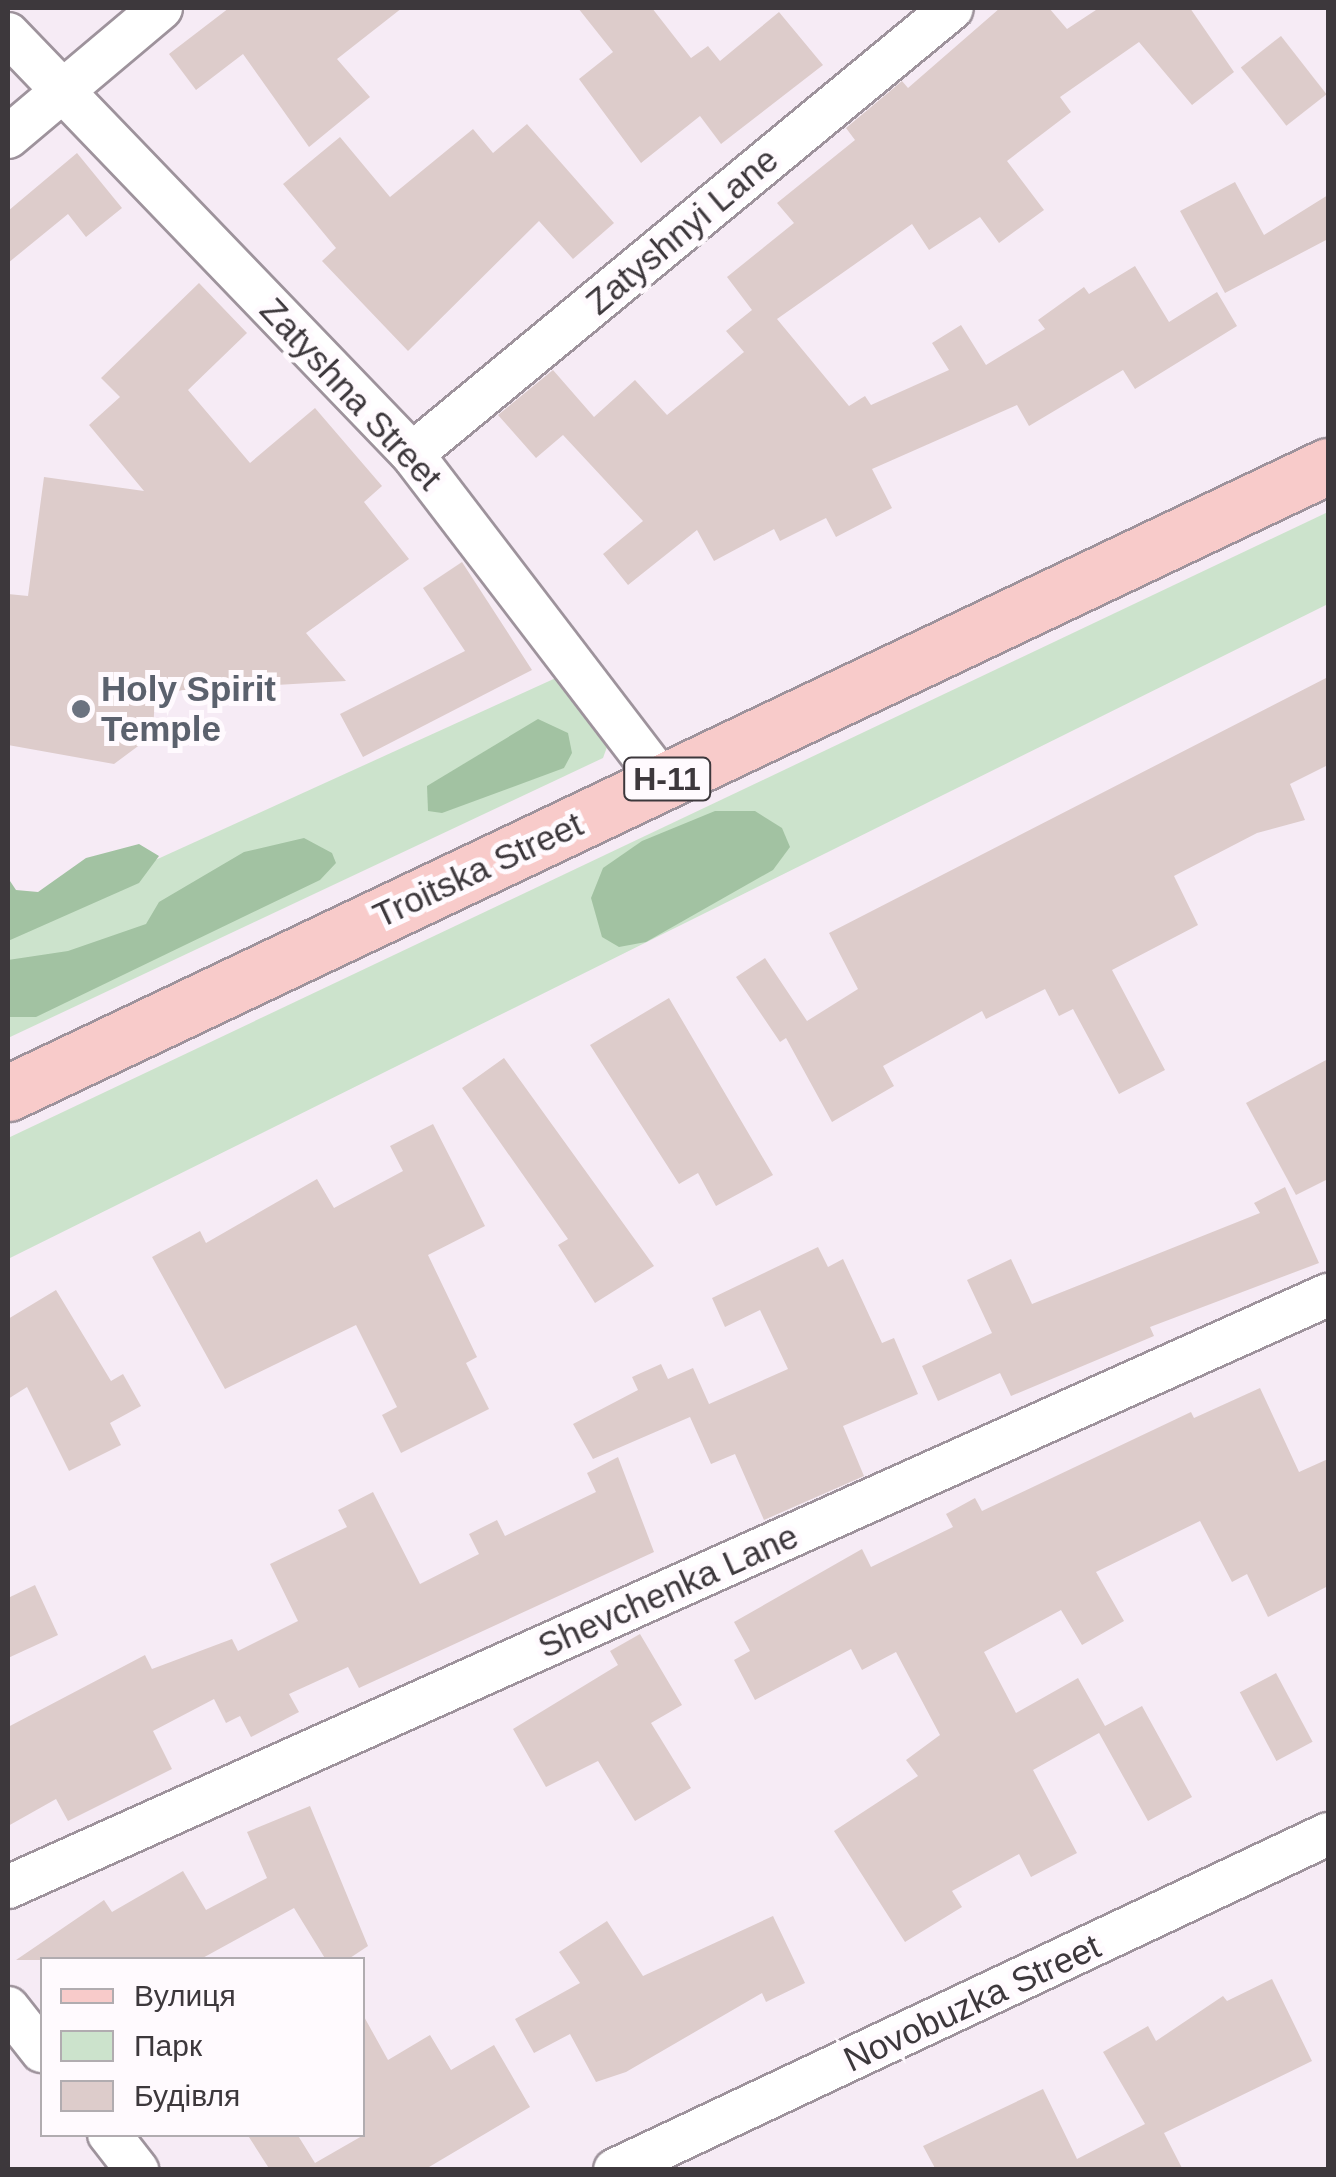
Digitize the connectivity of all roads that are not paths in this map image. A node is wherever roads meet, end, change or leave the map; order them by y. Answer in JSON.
{"nodes":[{"id":1,"x":160,"y":8,"type":"edge"},
{"id":2,"x":952,"y":8,"type":"edge"},
{"id":3,"x":8,"y":34,"type":"edge"},
{"id":4,"x":61,"y":91,"type":"junction"},
{"id":5,"x":8,"y":137,"type":"edge"},
{"id":6,"x":412,"y":454,"type":"junction"},
{"id":7,"x":1328,"y":466,"type":"edge"},
{"id":8,"x":662,"y":782,"type":"junction"},
{"id":9,"x":8,"y":1093,"type":"edge"},
{"id":10,"x":1328,"y":1295,"type":"edge"},
{"id":11,"x":1328,"y":1834,"type":"edge"},
{"id":12,"x":8,"y":1887,"type":"edge"},
{"id":13,"x":8,"y":2008,"type":"edge"},
{"id":14,"x":40,"y":2048,"type":"edge"},
{"id":15,"x":112,"y":2137,"type":"edge"},
{"id":16,"x":137,"y":2170,"type":"edge"},
{"id":17,"x":615,"y":2170,"type":"edge"}],
"edges":[{"from":1,"to":4,"type":"street"},
{"from":2,"to":6,"type":"street","name":"Zatyshnyi Lane"},
{"from":3,"to":4,"type":"street","name":"Zatyshna Street"},
{"from":4,"to":5,"type":"street"},
{"from":4,"to":6,"type":"street","name":"Zatyshna Street"},
{"from":6,"to":8,"type":"street","name":"Zatyshna Street"},
{"from":7,"to":8,"type":"main road","name":"Troitska Street","number":"Н-11"},
{"from":8,"to":9,"type":"main road","name":"Troitska Street","number":"Н-11"},
{"from":10,"to":12,"type":"street","name":"Shevchenka Lane"},
{"from":11,"to":17,"type":"street","name":"Novobuzka Street"},
{"from":13,"to":14,"type":"street"},
{"from":15,"to":16,"type":"street"}]}
